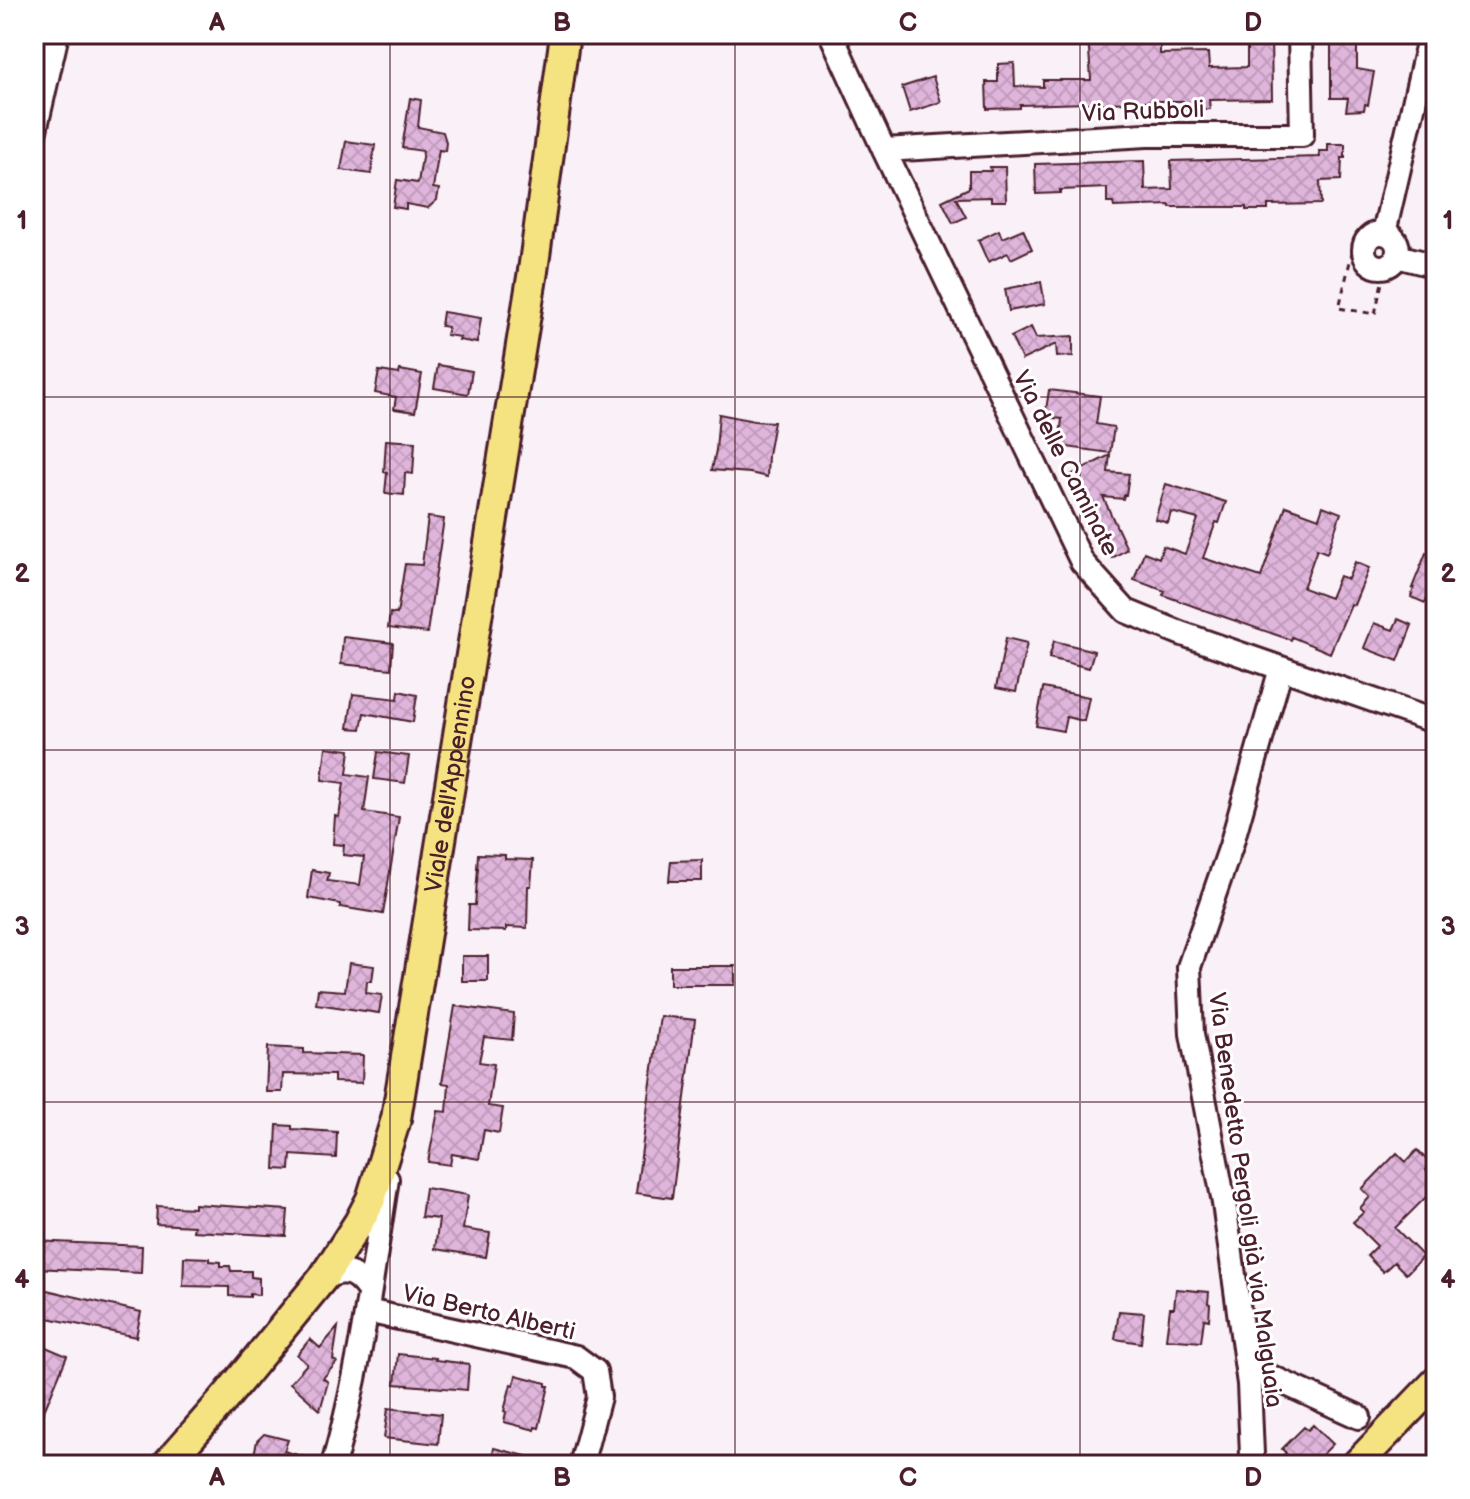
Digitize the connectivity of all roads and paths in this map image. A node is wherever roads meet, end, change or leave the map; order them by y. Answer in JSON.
{"nodes":[{"id":1,"x":57,"y":34,"type":"edge"},
{"id":2,"x":565,"y":34,"type":"edge"},
{"id":3,"x":831,"y":34,"type":"edge"},
{"id":4,"x":1300,"y":34,"type":"edge"},
{"id":5,"x":1430,"y":34,"type":"edge"},
{"id":6,"x":34,"y":135,"type":"edge"},
{"id":7,"x":884,"y":150,"type":"junction"},
{"id":8,"x":1384,"y":233,"type":"junction"},
{"id":9,"x":1364,"y":245,"type":"junction"},
{"id":10,"x":1392,"y":261,"type":"junction"},
{"id":11,"x":1436,"y":266,"type":"edge"},
{"id":12,"x":1281,"y":668,"type":"junction"},
{"id":13,"x":1436,"y":722,"type":"edge"},
{"id":14,"x":368,"y":1231,"type":"junction"},
{"id":15,"x":323,"y":1278,"type":"junction"},
{"id":16,"x":367,"y":1300,"type":"junction"},
{"id":17,"x":1247,"y":1366,"type":"junction"},
{"id":18,"x":1436,"y":1382,"type":"edge"},
{"id":19,"x":1359,"y":1417,"type":"dead end"},
{"id":20,"x":166,"y":1465,"type":"edge"},
{"id":21,"x":333,"y":1465,"type":"edge"},
{"id":22,"x":581,"y":1465,"type":"edge"},
{"id":23,"x":1250,"y":1465,"type":"edge"},
{"id":24,"x":1356,"y":1465,"type":"edge"}],
"edges":[{"from":1,"to":6,"type":"street"},
{"from":2,"to":14,"type":"main road","name":"Viale dell'Appennino"},
{"from":3,"to":7,"type":"street","name":"Via delle Caminate"},
{"from":4,"to":7,"type":"street","name":"Via Rubboli"},
{"from":5,"to":8,"type":"street"},
{"from":7,"to":12,"type":"street","name":"Via delle Caminate"},
{"from":8,"to":9,"type":"street"},
{"from":8,"to":10,"type":"street"},
{"from":9,"to":10,"type":"street"},
{"from":9,"to":10,"type":"path"},
{"from":10,"to":11,"type":"street"},
{"from":12,"to":13,"type":"street","name":"Via delle Caminate"},
{"from":12,"to":17,"type":"street","name":"Via Benedetto Pergoli già via Malguaia"},
{"from":14,"to":15,"type":"main road","name":"Viale dell'Appennino"},
{"from":14,"to":16,"type":"street"},
{"from":15,"to":16,"type":"street","name":"Via Berto Alberti"},
{"from":15,"to":20,"type":"main road","name":"Viale dell'Appennino"},
{"from":16,"to":21,"type":"street"},
{"from":16,"to":22,"type":"street","name":"Via Berto Alberti"},
{"from":17,"to":19,"type":"street"},
{"from":17,"to":23,"type":"street","name":"Via Benedetto Pergoli già via Malguaia"},
{"from":18,"to":24,"type":"main road"}]}
